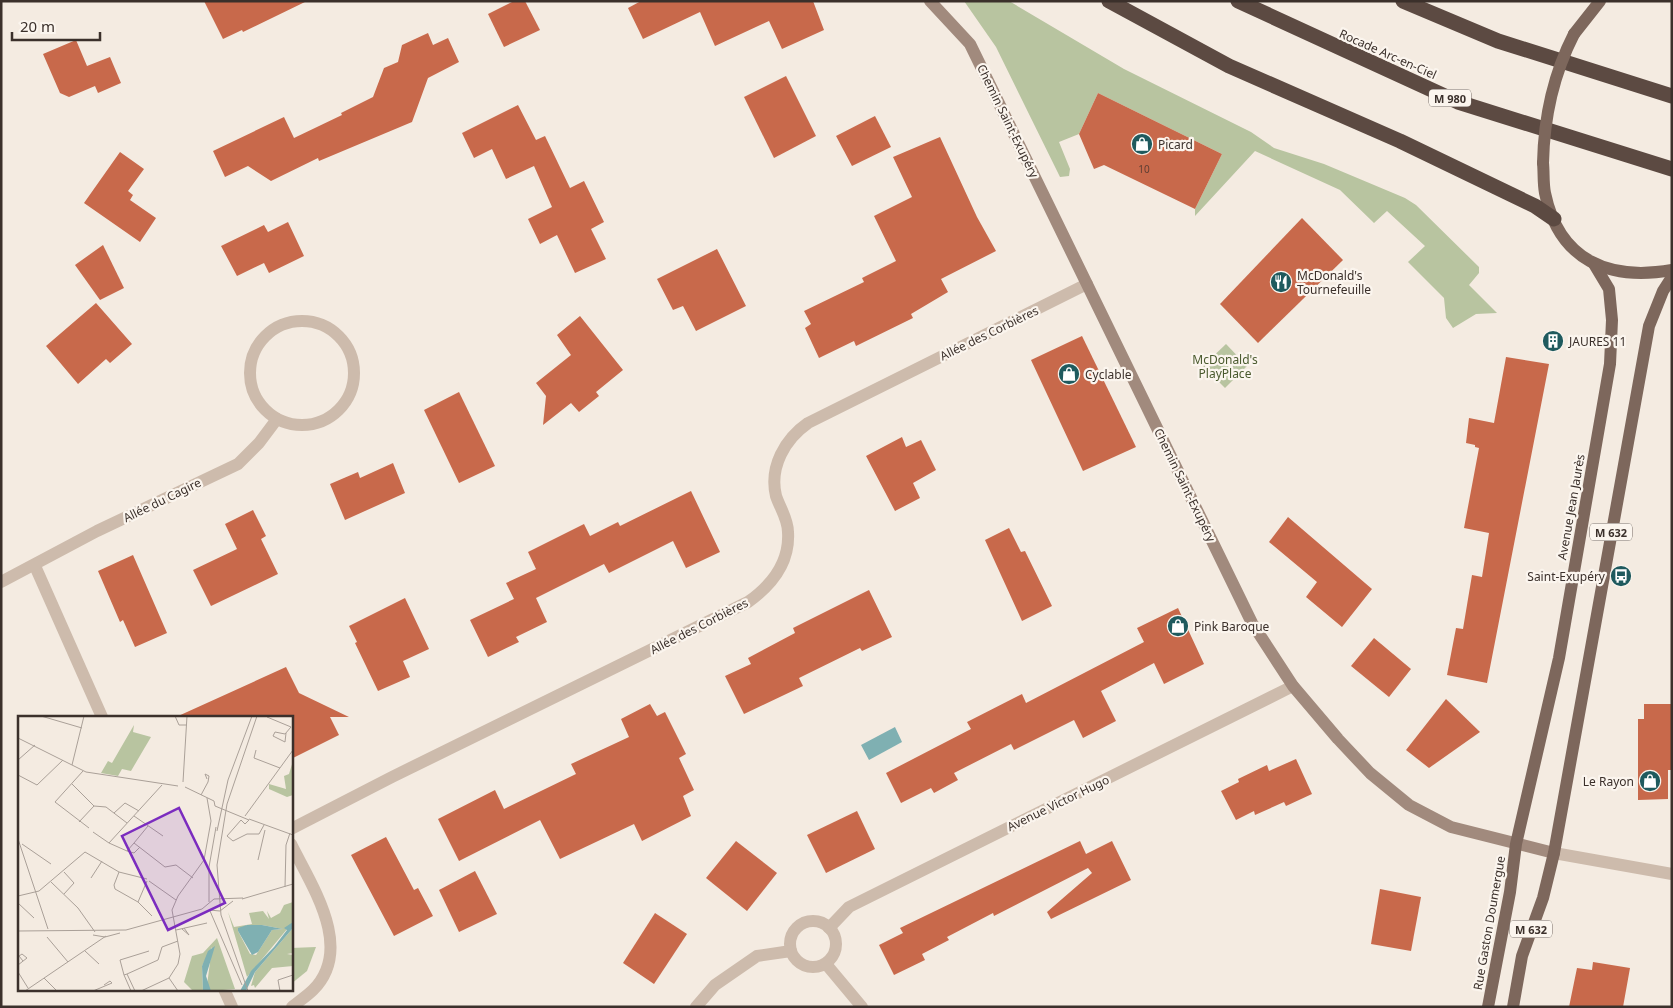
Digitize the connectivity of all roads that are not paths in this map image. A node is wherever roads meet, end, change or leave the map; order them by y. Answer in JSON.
{"nodes":[{"id":1,"x":930,"y":1,"type":"edge"},
{"id":2,"x":1109,"y":1,"type":"edge"},
{"id":3,"x":1238,"y":1,"type":"edge"},
{"id":4,"x":1403,"y":1,"type":"edge"},
{"id":5,"x":1600,"y":1,"type":"edge"},
{"id":6,"x":1672,"y":96,"type":"edge"},
{"id":7,"x":1672,"y":169,"type":"edge"},
{"id":8,"x":1554,"y":219,"type":"junction"},
{"id":9,"x":1594,"y":264,"type":"junction"},
{"id":10,"x":1672,"y":270,"type":"edge"},
{"id":11,"x":1672,"y":277,"type":"edge"},
{"id":12,"x":1087,"y":284,"type":"junction"},
{"id":13,"x":277,"y":419,"type":"junction"},
{"id":14,"x":34,"y":566,"type":"junction"},
{"id":15,"x":1,"y":582,"type":"edge"},
{"id":16,"x":1292,"y":686,"type":"junction"},
{"id":17,"x":102,"y":716,"type":"edge"},
{"id":18,"x":292,"y":829,"type":"edge"},
{"id":19,"x":1516,"y":844,"type":"junction"},
{"id":20,"x":292,"y":846,"type":"edge"},
{"id":21,"x":1554,"y":853,"type":"junction"},
{"id":22,"x":1672,"y":874,"type":"edge"},
{"id":23,"x":829,"y":928,"type":"junction"},
{"id":24,"x":791,"y":951,"type":"junction"},
{"id":25,"x":826,"y":964,"type":"junction"},
{"id":26,"x":224,"y":990,"type":"edge"},
{"id":27,"x":232,"y":1007,"type":"edge"},
{"id":28,"x":292,"y":1007,"type":"edge"},
{"id":29,"x":696,"y":1007,"type":"edge"},
{"id":30,"x":862,"y":1007,"type":"edge"},
{"id":31,"x":1488,"y":1007,"type":"edge"},
{"id":32,"x":1513,"y":1007,"type":"edge"}],
"edges":[{"from":1,"to":12,"type":"street","name":"Chemin Saint-Exupéry"},
{"from":2,"to":8,"type":"highway"},
{"from":3,"to":7,"type":"highway","name":"Rocade Arc-en-Ciel","number":"M 980"},
{"from":4,"to":6,"type":"highway"},
{"from":5,"to":8,"type":"main road","bridge":true},
{"from":8,"to":9,"type":"main road"},
{"from":9,"to":10,"type":"main road"},
{"from":9,"to":19,"type":"main road","name":"Avenue Jean Jaurès","number":"M 632"},
{"from":11,"to":21,"type":"main road","number":"M 632"},
{"from":12,"to":16,"type":"street","name":"Chemin Saint-Exupéry"},
{"from":12,"to":18,"type":"street","name":"Allée des Corbières"},
{"from":13,"to":13,"type":"street"},
{"from":13,"to":14,"type":"street","name":"Allée du Cagire"},
{"from":14,"to":15,"type":"street","name":"Allée du Cagire"},
{"from":14,"to":17,"type":"street"},
{"from":16,"to":19,"type":"street","name":"Chemin Saint-Exupéry"},
{"from":16,"to":23,"type":"street","name":"Avenue Victor Hugo"},
{"from":19,"to":21,"type":"street","name":"Chemin Saint-Exupéry"},
{"from":19,"to":31,"type":"main road","name":"Rue Gaston Doumergue","number":"M 632"},
{"from":20,"to":28,"type":"street"},
{"from":21,"to":22,"type":"street"},
{"from":21,"to":32,"type":"main road","number":"M 632"},
{"from":23,"to":24,"type":"street"},
{"from":23,"to":25,"type":"street"},
{"from":24,"to":25,"type":"street"},
{"from":24,"to":29,"type":"street"},
{"from":25,"to":30,"type":"street"},
{"from":26,"to":27,"type":"street"}]}
